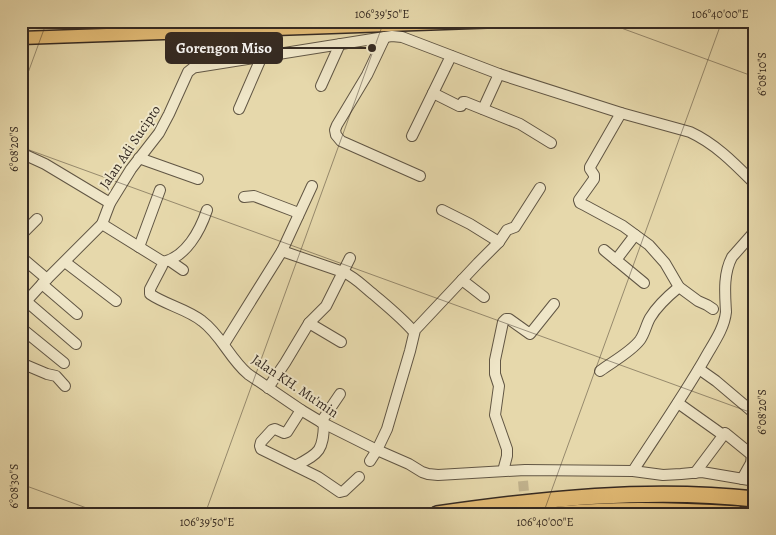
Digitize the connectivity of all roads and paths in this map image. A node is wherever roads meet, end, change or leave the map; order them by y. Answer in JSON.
{"nodes":[{"id":1,"x":501,"y":21,"type":"edge"},
{"id":2,"x":385,"y":37,"type":"junction"},
{"id":3,"x":21,"y":38,"type":"edge"},
{"id":4,"x":340,"y":44,"type":"junction"},
{"id":5,"x":262,"y":56,"type":"junction"},
{"id":6,"x":451,"y":56,"type":"junction"},
{"id":7,"x":498,"y":74,"type":"junction"},
{"id":8,"x":321,"y":86,"type":"dead end"},
{"id":9,"x":433,"y":93,"type":"junction"},
{"id":10,"x":239,"y":108,"type":"dead end"},
{"id":11,"x":484,"y":109,"type":"junction"},
{"id":12,"x":621,"y":112,"type":"junction"},
{"id":13,"x":412,"y":136,"type":"dead end"},
{"id":14,"x":551,"y":143,"type":"dead end"},
{"id":15,"x":21,"y":153,"type":"edge"},
{"id":16,"x":139,"y":158,"type":"junction"},
{"id":17,"x":420,"y":176,"type":"dead end"},
{"id":18,"x":198,"y":178,"type":"dead end"},
{"id":19,"x":755,"y":184,"type":"edge"},
{"id":20,"x":312,"y":186,"type":"dead end"},
{"id":21,"x":540,"y":188,"type":"dead end"},
{"id":22,"x":160,"y":190,"type":"dead end"},
{"id":23,"x":244,"y":197,"type":"dead end"},
{"id":24,"x":110,"y":203,"type":"junction"},
{"id":25,"x":207,"y":210,"type":"dead end"},
{"id":26,"x":442,"y":210,"type":"dead end"},
{"id":27,"x":298,"y":216,"type":"junction"},
{"id":28,"x":38,"y":219,"type":"dead end"},
{"id":29,"x":102,"y":224,"type":"junction"},
{"id":30,"x":755,"y":231,"type":"edge"},
{"id":31,"x":21,"y":235,"type":"edge"},
{"id":32,"x":635,"y":235,"type":"junction"},
{"id":33,"x":499,"y":242,"type":"junction"},
{"id":34,"x":139,"y":247,"type":"junction"},
{"id":35,"x":604,"y":250,"type":"dead end"},
{"id":36,"x":282,"y":251,"type":"junction"},
{"id":37,"x":21,"y":257,"type":"edge"},
{"id":38,"x":350,"y":258,"type":"dead end"},
{"id":39,"x":616,"y":260,"type":"junction"},
{"id":40,"x":65,"y":262,"type":"junction"},
{"id":41,"x":166,"y":262,"type":"junction"},
{"id":42,"x":183,"y":270,"type":"dead end"},
{"id":43,"x":343,"y":272,"type":"junction"},
{"id":44,"x":462,"y":280,"type":"junction"},
{"id":45,"x":45,"y":281,"type":"junction"},
{"id":46,"x":644,"y":283,"type":"dead end"},
{"id":47,"x":679,"y":286,"type":"junction"},
{"id":48,"x":484,"y":297,"type":"dead end"},
{"id":49,"x":116,"y":301,"type":"dead end"},
{"id":50,"x":24,"y":304,"type":"edge"},
{"id":51,"x":554,"y":304,"type":"dead end"},
{"id":52,"x":713,"y":309,"type":"dead end"},
{"id":53,"x":76,"y":314,"type":"dead end"},
{"id":54,"x":309,"y":323,"type":"junction"},
{"id":55,"x":21,"y":328,"type":"edge"},
{"id":56,"x":414,"y":332,"type":"junction"},
{"id":57,"x":341,"y":342,"type":"dead end"},
{"id":58,"x":76,"y":344,"type":"dead end"},
{"id":59,"x":224,"y":344,"type":"junction"},
{"id":60,"x":21,"y":363,"type":"edge"},
{"id":61,"x":64,"y":363,"type":"dead end"},
{"id":62,"x":699,"y":369,"type":"junction"},
{"id":63,"x":600,"y":371,"type":"dead end"},
{"id":64,"x":65,"y":386,"type":"dead end"},
{"id":65,"x":268,"y":388,"type":"junction"},
{"id":66,"x":340,"y":394,"type":"dead end"},
{"id":67,"x":678,"y":403,"type":"junction"},
{"id":68,"x":301,"y":410,"type":"junction"},
{"id":69,"x":755,"y":414,"type":"edge"},
{"id":70,"x":322,"y":423,"type":"junction"},
{"id":71,"x":723,"y":435,"type":"junction"},
{"id":72,"x":378,"y":450,"type":"junction"},
{"id":73,"x":754,"y":454,"type":"edge"},
{"id":74,"x":370,"y":461,"type":"dead end"},
{"id":75,"x":297,"y":465,"type":"junction"},
{"id":76,"x":503,"y":471,"type":"junction"},
{"id":77,"x":633,"y":471,"type":"junction"},
{"id":78,"x":695,"y":473,"type":"junction"},
{"id":79,"x":359,"y":477,"type":"dead end"},
{"id":80,"x":742,"y":479,"type":"junction"},
{"id":81,"x":755,"y":480,"type":"edge"},
{"id":82,"x":755,"y":499,"type":"edge"},
{"id":83,"x":437,"y":514,"type":"edge"},
{"id":84,"x":560,"y":514,"type":"edge"},
{"id":85,"x":738,"y":514,"type":"edge"}],
"edges":[{"from":1,"to":3,"type":"main road"},
{"from":2,"to":4,"type":"street"},
{"from":2,"to":6,"type":"street"},
{"from":2,"to":17,"type":"street"},
{"from":4,"to":5,"type":"street"},
{"from":4,"to":8,"type":"street"},
{"from":5,"to":10,"type":"street"},
{"from":5,"to":16,"type":"street","name":"Jalan Adi Sucipto"},
{"from":6,"to":7,"type":"street"},
{"from":6,"to":9,"type":"street"},
{"from":7,"to":11,"type":"street"},
{"from":7,"to":12,"type":"street"},
{"from":9,"to":11,"type":"street"},
{"from":9,"to":13,"type":"street"},
{"from":11,"to":14,"type":"street"},
{"from":12,"to":19,"type":"street"},
{"from":12,"to":32,"type":"street"},
{"from":15,"to":24,"type":"street"},
{"from":16,"to":18,"type":"street"},
{"from":16,"to":24,"type":"street","name":"Jalan Adi Sucipto"},
{"from":20,"to":27,"type":"street"},
{"from":21,"to":33,"type":"street"},
{"from":22,"to":34,"type":"street"},
{"from":23,"to":27,"type":"street"},
{"from":24,"to":29,"type":"street","name":"Jalan Adi Sucipto"},
{"from":25,"to":41,"type":"street"},
{"from":26,"to":33,"type":"street"},
{"from":27,"to":36,"type":"street"},
{"from":28,"to":31,"type":"street"},
{"from":29,"to":34,"type":"street"},
{"from":29,"to":40,"type":"street","name":"Jalan Adi Sucipto"},
{"from":30,"to":62,"type":"street"},
{"from":32,"to":39,"type":"street"},
{"from":32,"to":47,"type":"street"},
{"from":33,"to":44,"type":"street"},
{"from":34,"to":41,"type":"street"},
{"from":35,"to":39,"type":"street"},
{"from":36,"to":43,"type":"street"},
{"from":36,"to":59,"type":"street"},
{"from":37,"to":45,"type":"street"},
{"from":38,"to":43,"type":"street"},
{"from":39,"to":46,"type":"street"},
{"from":40,"to":45,"type":"street","name":"Jalan Adi Sucipto"},
{"from":40,"to":49,"type":"street"},
{"from":41,"to":42,"type":"street"},
{"from":41,"to":59,"type":"street","name":"Jalan KH. Mu'min"},
{"from":43,"to":54,"type":"street"},
{"from":43,"to":56,"type":"street"},
{"from":44,"to":48,"type":"street"},
{"from":44,"to":56,"type":"street"},
{"from":45,"to":50,"type":"street","name":"Jalan Adi Sucipto"},
{"from":45,"to":53,"type":"street"},
{"from":47,"to":52,"type":"street"},
{"from":47,"to":63,"type":"street"},
{"from":50,"to":58,"type":"street"},
{"from":51,"to":76,"type":"street"},
{"from":54,"to":57,"type":"street"},
{"from":54,"to":65,"type":"street"},
{"from":55,"to":61,"type":"street"},
{"from":56,"to":72,"type":"street"},
{"from":59,"to":65,"type":"street","name":"Jalan KH. Mu'min"},
{"from":60,"to":64,"type":"street"},
{"from":62,"to":67,"type":"street"},
{"from":62,"to":69,"type":"street"},
{"from":65,"to":68,"type":"street","name":"Jalan KH. Mu'min"},
{"from":66,"to":70,"type":"street"},
{"from":67,"to":71,"type":"street"},
{"from":67,"to":77,"type":"street"},
{"from":68,"to":70,"type":"street","name":"Jalan KH. Mu'min"},
{"from":68,"to":75,"type":"street"},
{"from":70,"to":72,"type":"street","name":"Jalan KH. Mu'min"},
{"from":70,"to":75,"type":"street"},
{"from":71,"to":73,"type":"street"},
{"from":71,"to":78,"type":"street"},
{"from":72,"to":74,"type":"street"},
{"from":72,"to":76,"type":"street","name":"Jalan KH. Mu'min"},
{"from":73,"to":80,"type":"street"},
{"from":75,"to":79,"type":"street"},
{"from":76,"to":77,"type":"street"},
{"from":77,"to":78,"type":"street"},
{"from":78,"to":80,"type":"street"},
{"from":80,"to":81,"type":"street"},
{"from":82,"to":83,"type":"highway"},
{"from":84,"to":85,"type":"highway"}]}
